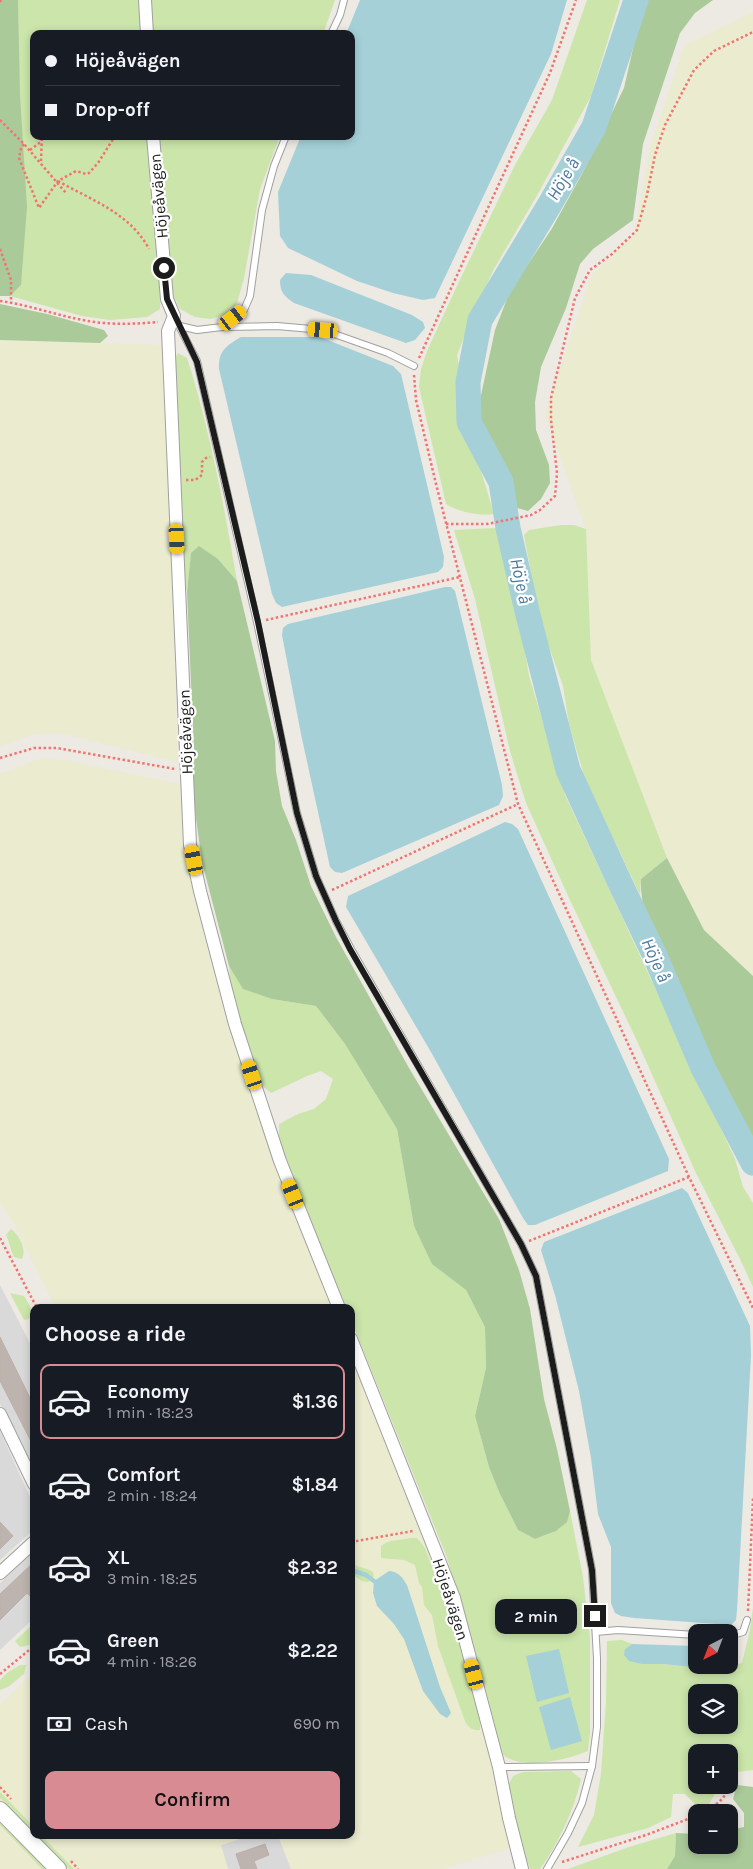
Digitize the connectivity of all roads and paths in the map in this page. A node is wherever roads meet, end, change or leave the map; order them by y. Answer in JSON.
{"nodes":[{"id":1,"x":145,"y":0,"type":"edge"},
{"id":2,"x":344,"y":0,"type":"edge"},
{"id":3,"x":576,"y":0,"type":"edge"},
{"id":4,"x":148,"y":30,"type":"edge"},
{"id":5,"x":333,"y":30,"type":"edge"},
{"id":6,"x":753,"y":32,"type":"edge"},
{"id":7,"x":0,"y":120,"type":"edge"},
{"id":8,"x":112,"y":140,"type":"edge"},
{"id":9,"x":153,"y":140,"type":"edge"},
{"id":10,"x":284,"y":140,"type":"edge"},
{"id":11,"x":42,"y":141,"type":"joint"},
{"id":12,"x":24,"y":144,"type":"junction"},
{"id":13,"x":30,"y":150,"type":"junction"},
{"id":14,"x":41,"y":162,"type":"junction"},
{"id":15,"x":58,"y":181,"type":"junction"},
{"id":16,"x":66,"y":193,"type":"dead end"},
{"id":17,"x":0,"y":249,"type":"edge"},
{"id":18,"x":151,"y":256,"type":"dead end"},
{"id":19,"x":0,"y":301,"type":"edge"},
{"id":20,"x":11,"y":302,"type":"junction"},
{"id":21,"x":177,"y":321,"type":"junction"},
{"id":22,"x":222,"y":327,"type":"junction"},
{"id":23,"x":414,"y":366,"type":"junction"},
{"id":24,"x":219,"y":456,"type":"junction"},
{"id":25,"x":174,"y":481,"type":"junction"},
{"id":26,"x":446,"y":524,"type":"junction"},
{"id":27,"x":460,"y":578,"type":"junction"},
{"id":28,"x":258,"y":622,"type":"junction"},
{"id":29,"x":0,"y":758,"type":"edge"},
{"id":30,"x":186,"y":770,"type":"junction"},
{"id":31,"x":518,"y":804,"type":"junction"},
{"id":32,"x":324,"y":894,"type":"junction"},
{"id":33,"x":689,"y":1177,"type":"junction"},
{"id":34,"x":0,"y":1238,"type":"edge"},
{"id":35,"x":521,"y":1244,"type":"junction"},
{"id":36,"x":35,"y":1304,"type":"edge"},
{"id":37,"x":337,"y":1304,"type":"edge"},
{"id":38,"x":753,"y":1308,"type":"edge"},
{"id":39,"x":355,"y":1349,"type":"edge"},
{"id":40,"x":0,"y":1414,"type":"edge"},
{"id":41,"x":30,"y":1476,"type":"edge"},
{"id":42,"x":753,"y":1498,"type":"edge"},
{"id":43,"x":427,"y":1528,"type":"junction"},
{"id":44,"x":355,"y":1541,"type":"edge"},
{"id":45,"x":30,"y":1546,"type":"edge"},
{"id":46,"x":0,"y":1574,"type":"edge"},
{"id":47,"x":747,"y":1620,"type":"joint"},
{"id":48,"x":596,"y":1632,"type":"junction"},
{"id":49,"x":738,"y":1633,"type":"edge"},
{"id":50,"x":688,"y":1635,"type":"edge"},
{"id":51,"x":30,"y":1649,"type":"edge"},
{"id":52,"x":0,"y":1674,"type":"edge"},
{"id":53,"x":592,"y":1766,"type":"junction"},
{"id":54,"x":499,"y":1767,"type":"junction"},
{"id":55,"x":726,"y":1794,"type":"edge"},
{"id":56,"x":716,"y":1804,"type":"edge"},
{"id":57,"x":0,"y":1810,"type":"edge"},
{"id":58,"x":688,"y":1819,"type":"edge"},
{"id":59,"x":548,"y":1867,"type":"edge"},
{"id":60,"x":58,"y":1869,"type":"edge"},
{"id":61,"x":522,"y":1869,"type":"edge"}],
"edges":[{"from":1,"to":4,"type":"street"},
{"from":2,"to":5,"type":"lane"},
{"from":3,"to":23,"type":"path"},
{"from":6,"to":26,"type":"path"},
{"from":7,"to":12,"type":"path"},
{"from":8,"to":15,"type":"path"},
{"from":9,"to":21,"type":"street","name":"Höjeåvägen"},
{"from":10,"to":22,"type":"lane"},
{"from":11,"to":13,"type":"path"},
{"from":11,"to":14,"type":"path"},
{"from":12,"to":13,"type":"path"},
{"from":12,"to":15,"type":"path"},
{"from":13,"to":14,"type":"path"},
{"from":14,"to":15,"type":"path"},
{"from":15,"to":16,"type":"path"},
{"from":15,"to":18,"type":"path"},
{"from":17,"to":20,"type":"path"},
{"from":19,"to":20,"type":"path"},
{"from":20,"to":21,"type":"path"},
{"from":21,"to":22,"type":"lane"},
{"from":21,"to":24,"type":"lane"},
{"from":21,"to":25,"type":"street","name":"Höjeåvägen"},
{"from":22,"to":23,"type":"lane"},
{"from":23,"to":26,"type":"path"},
{"from":24,"to":25,"type":"path"},
{"from":24,"to":28,"type":"lane"},
{"from":25,"to":30,"type":"street","name":"Höjeåvägen"},
{"from":26,"to":27,"type":"path"},
{"from":27,"to":28,"type":"path"},
{"from":27,"to":31,"type":"path"},
{"from":28,"to":32,"type":"lane"},
{"from":29,"to":30,"type":"path"},
{"from":30,"to":37,"type":"street","name":"Höjeåvägen"},
{"from":31,"to":32,"type":"path"},
{"from":31,"to":33,"type":"path"},
{"from":32,"to":35,"type":"lane"},
{"from":33,"to":35,"type":"path"},
{"from":33,"to":38,"type":"path"},
{"from":34,"to":36,"type":"path"},
{"from":35,"to":48,"type":"lane"},
{"from":39,"to":43,"type":"street","name":"Höjeåvägen"},
{"from":40,"to":41,"type":"street"},
{"from":42,"to":47,"type":"path"},
{"from":43,"to":44,"type":"path"},
{"from":43,"to":54,"type":"street","name":"Höjeåvägen"},
{"from":45,"to":46,"type":"street"},
{"from":47,"to":49,"type":"lane"},
{"from":48,"to":50,"type":"lane"},
{"from":48,"to":53,"type":"lane"},
{"from":51,"to":52,"type":"path"},
{"from":53,"to":54,"type":"lane"},
{"from":53,"to":59,"type":"lane"},
{"from":54,"to":61,"type":"street","name":"Höjeåvägen"},
{"from":55,"to":56,"type":"path"},
{"from":57,"to":60,"type":"street"},
{"from":58,"to":59,"type":"path"}]}
